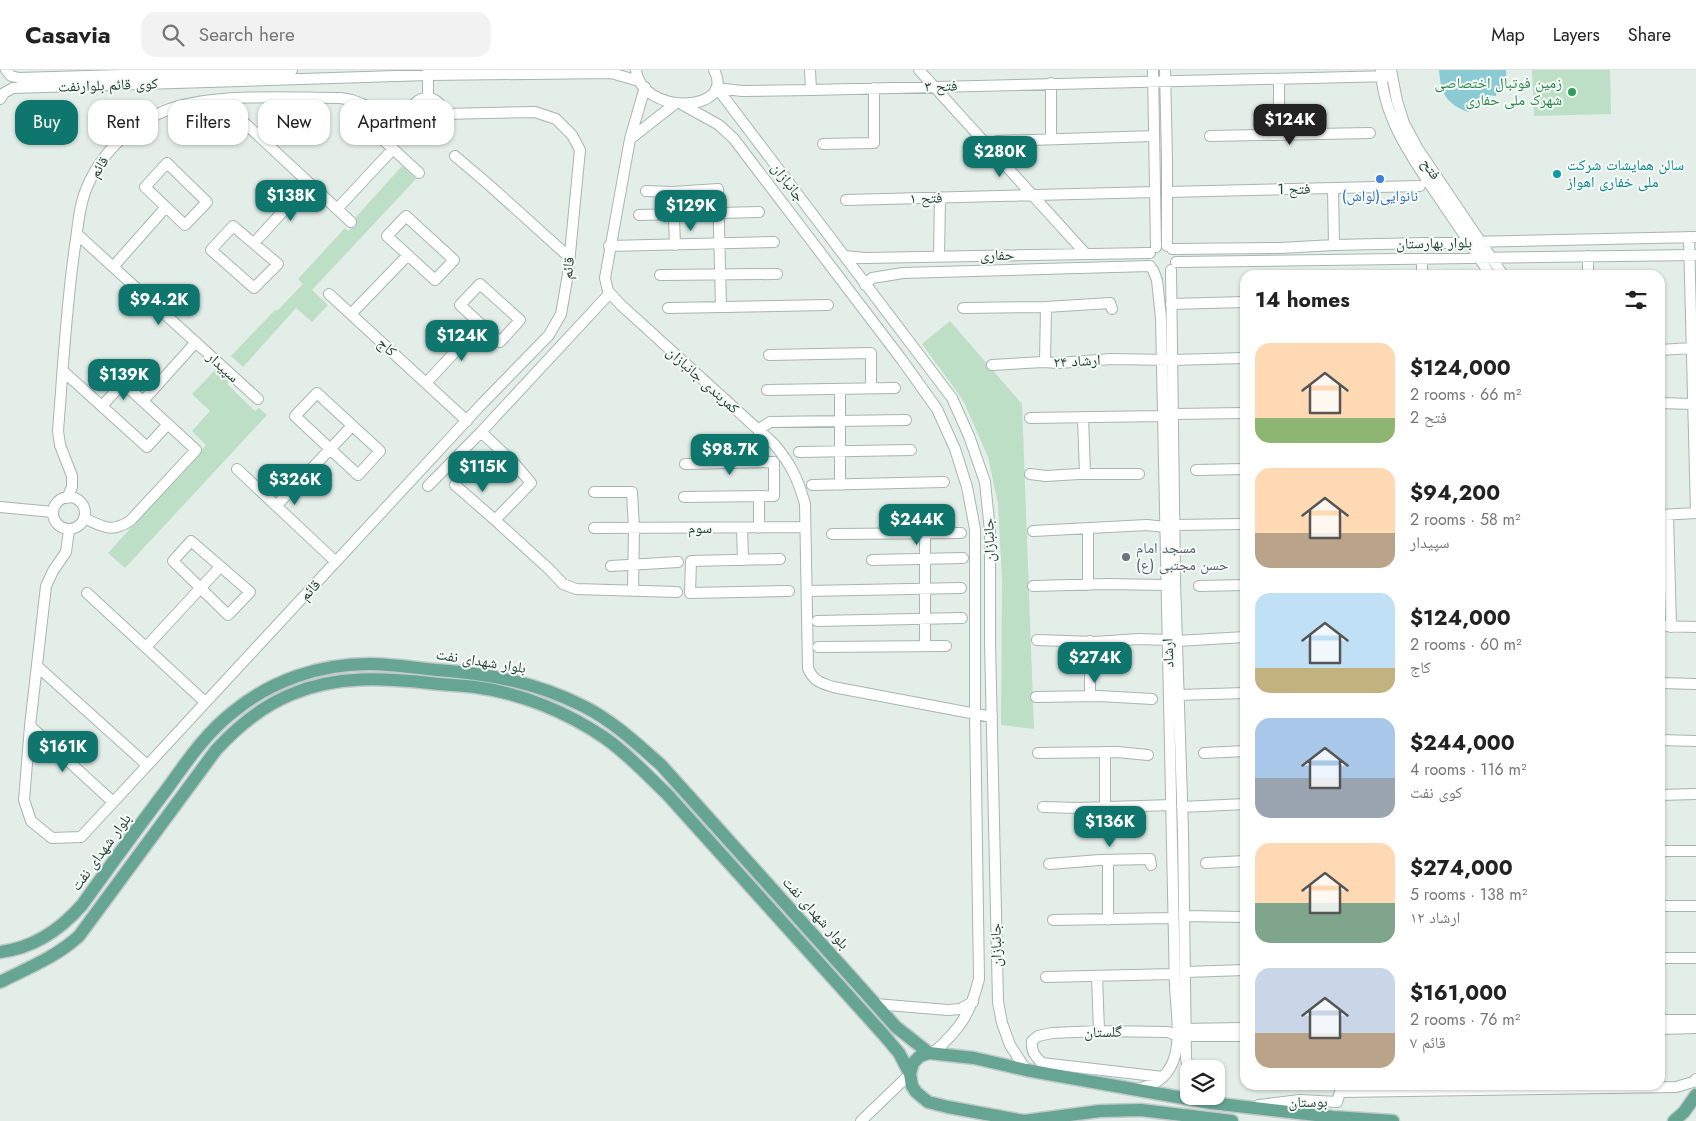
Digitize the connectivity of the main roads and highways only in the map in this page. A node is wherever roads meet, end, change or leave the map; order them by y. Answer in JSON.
{"nodes":[{"id":1,"x":0,"y":952,"type":"edge"},
{"id":2,"x":0,"y":982,"type":"edge"},
{"id":3,"x":931,"y":1053,"type":"junction"},
{"id":4,"x":910,"y":1074,"type":"junction"},
{"id":5,"x":1696,"y":1095,"type":"edge"},
{"id":6,"x":1180,"y":1096,"type":"edge"},
{"id":7,"x":1225,"y":1104,"type":"edge"},
{"id":8,"x":1023,"y":1121,"type":"edge"},
{"id":9,"x":1232,"y":1121,"type":"edge"},
{"id":10,"x":1393,"y":1121,"type":"edge"},
{"id":11,"x":1674,"y":1121,"type":"edge"}],
"edges":[{"from":1,"to":3,"type":"main road","name":"بلوار شهدای نفت"},
{"from":2,"to":4,"type":"main road","name":"بلوار شهدای نفت"},
{"from":3,"to":4,"type":"main road"},
{"from":3,"to":6,"type":"main road"},
{"from":4,"to":8,"type":"main road","name":"بلوار شهدای نفت"},
{"from":5,"to":11,"type":"main road"},
{"from":7,"to":10,"type":"main road"},
{"from":8,"to":9,"type":"main road","name":"بلوار شهدای نفت"}]}
